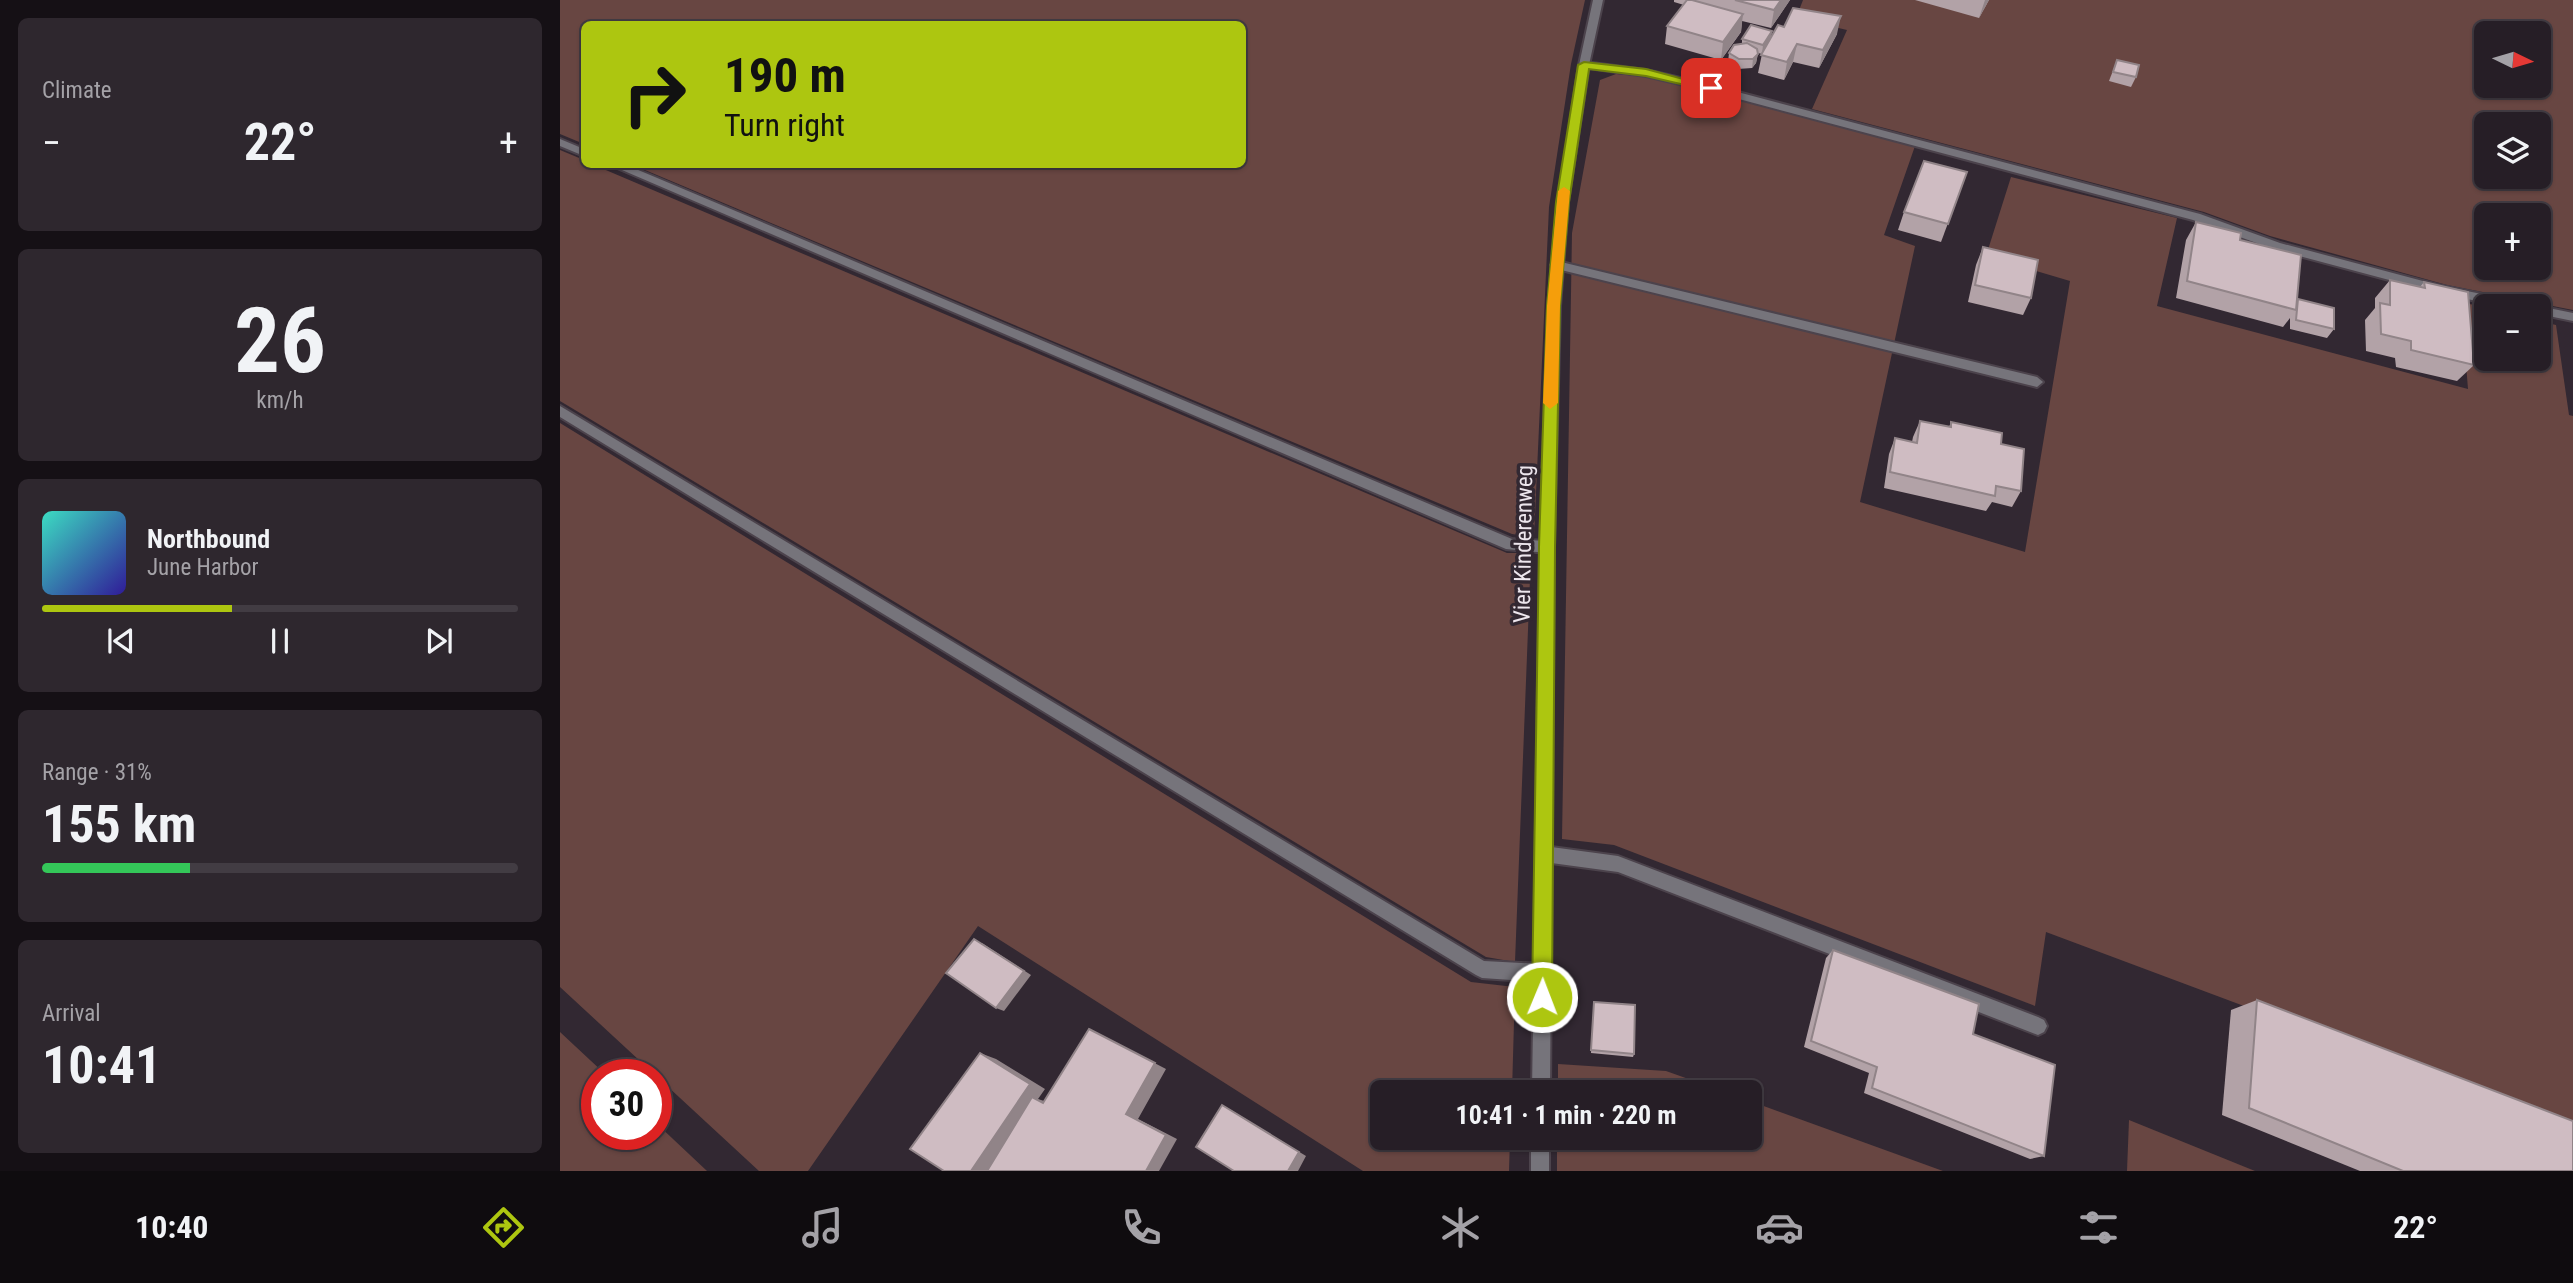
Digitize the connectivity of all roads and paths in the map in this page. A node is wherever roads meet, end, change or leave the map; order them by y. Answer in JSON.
{"nodes":[{"id":1,"x":1598,"y":0,"type":"edge"},
{"id":2,"x":1584,"y":65,"type":"junction"},
{"id":3,"x":560,"y":142,"type":"edge"},
{"id":4,"x":581,"y":152,"type":"edge"},
{"id":5,"x":622,"y":168,"type":"edge"},
{"id":6,"x":1557,"y":265,"type":"junction"},
{"id":7,"x":2474,"y":296,"type":"edge"},
{"id":8,"x":2551,"y":312,"type":"edge"},
{"id":9,"x":2573,"y":317,"type":"edge"},
{"id":10,"x":2037,"y":382,"type":"dead end"},
{"id":11,"x":560,"y":411,"type":"edge"},
{"id":12,"x":1547,"y":547,"type":"junction"},
{"id":13,"x":1544,"y":854,"type":"junction"},
{"id":14,"x":1543,"y":973,"type":"junction"},
{"id":15,"x":2038,"y":1026,"type":"dead end"},
{"id":16,"x":1541,"y":1080,"type":"edge"},
{"id":17,"x":1540,"y":1150,"type":"edge"},
{"id":18,"x":1540,"y":1171,"type":"edge"}],
"edges":[{"from":1,"to":2,"type":"street","name":"Vier Kinderenweg"},
{"from":2,"to":6,"type":"street","name":"Vier Kinderenweg"},
{"from":2,"to":7,"type":"street"},
{"from":3,"to":4,"type":"street"},
{"from":5,"to":12,"type":"street"},
{"from":6,"to":10,"type":"street"},
{"from":6,"to":12,"type":"street","name":"Vier Kinderenweg"},
{"from":8,"to":9,"type":"street"},
{"from":11,"to":14,"type":"street"},
{"from":12,"to":13,"type":"street","name":"Vier Kinderenweg"},
{"from":13,"to":14,"type":"street","name":"Vier Kinderenweg"},
{"from":13,"to":15,"type":"street"},
{"from":14,"to":16,"type":"street","name":"Vier Kinderenweg"},
{"from":17,"to":18,"type":"street"}]}
